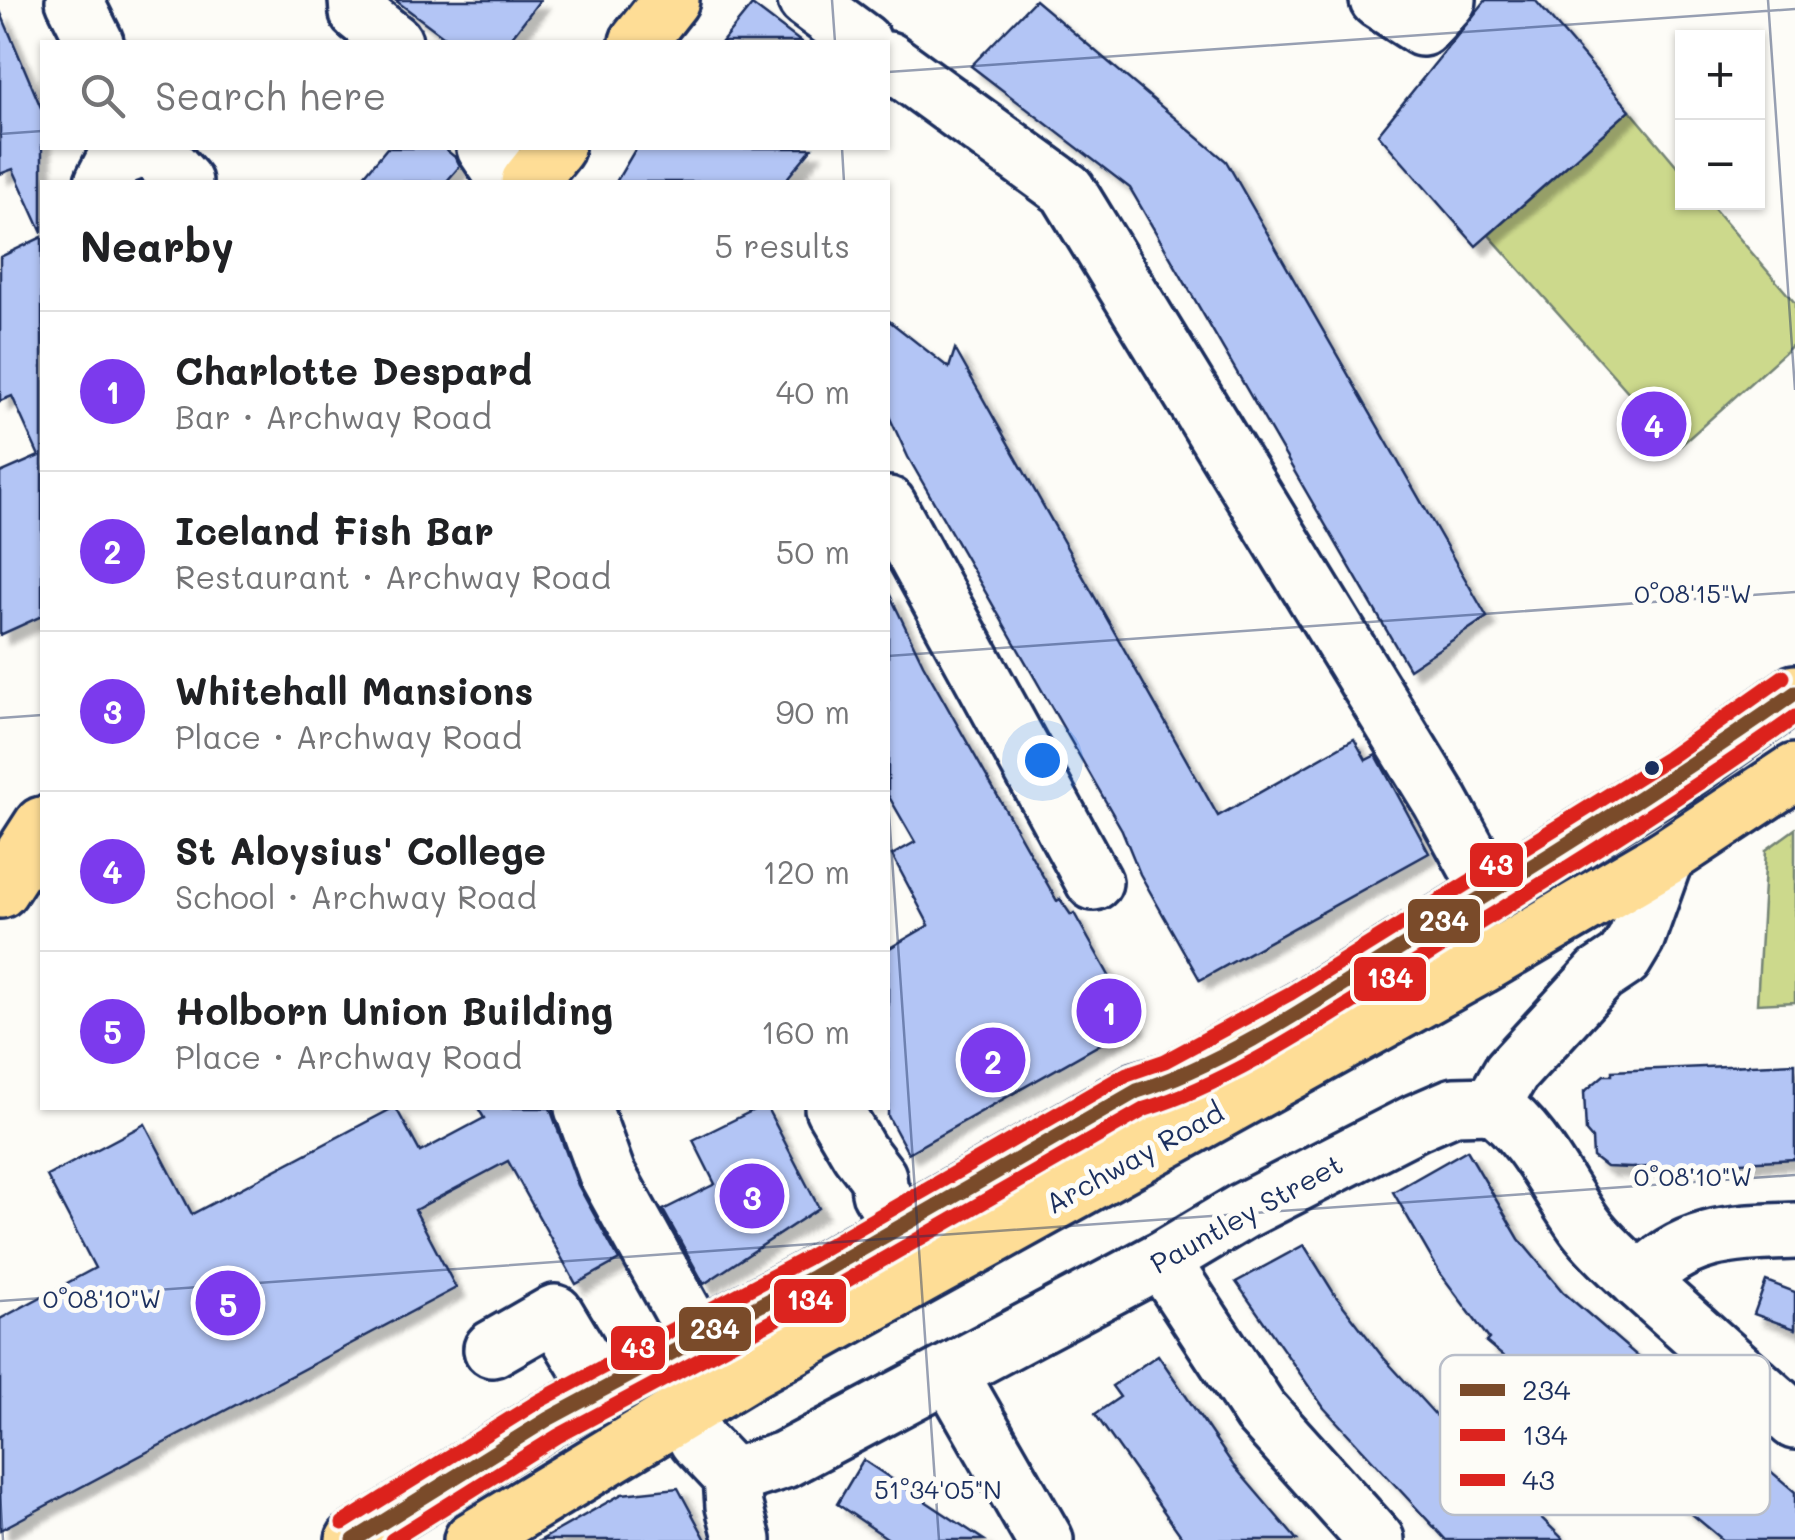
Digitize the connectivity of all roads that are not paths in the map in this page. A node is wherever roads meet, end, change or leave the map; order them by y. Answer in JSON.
{"nodes":[{"id":1,"x":74,"y":0,"type":"edge"},
{"id":2,"x":358,"y":0,"type":"edge"},
{"id":3,"x":671,"y":0,"type":"edge"},
{"id":4,"x":806,"y":0,"type":"edge"},
{"id":5,"x":1378,"y":0,"type":"edge"},
{"id":6,"x":1448,"y":0,"type":"edge"},
{"id":7,"x":94,"y":40,"type":"edge"},
{"id":8,"x":392,"y":40,"type":"edge"},
{"id":9,"x":640,"y":40,"type":"edge"},
{"id":10,"x":860,"y":40,"type":"edge"},
{"id":11,"x":890,"y":61,"type":"edge"},
{"id":12,"x":140,"y":150,"type":"edge"},
{"id":13,"x":148,"y":150,"type":"edge"},
{"id":14,"x":486,"y":150,"type":"edge"},
{"id":15,"x":554,"y":150,"type":"edge"},
{"id":16,"x":104,"y":180,"type":"edge"},
{"id":17,"x":182,"y":180,"type":"edge"},
{"id":18,"x":507,"y":180,"type":"edge"},
{"id":19,"x":532,"y":180,"type":"edge"},
{"id":20,"x":890,"y":508,"type":"edge"},
{"id":21,"x":1795,"y":693,"type":"edge"},
{"id":22,"x":1795,"y":772,"type":"edge"},
{"id":23,"x":40,"y":828,"type":"edge"},
{"id":24,"x":1665,"y":858,"type":"junction"},
{"id":25,"x":1094,"y":882,"type":"dead end"},
{"id":26,"x":0,"y":890,"type":"edge"},
{"id":27,"x":1491,"y":893,"type":"junction"},
{"id":28,"x":1250,"y":1065,"type":"junction"},
{"id":29,"x":1492,"y":1105,"type":"junction"},
{"id":30,"x":584,"y":1110,"type":"edge"},
{"id":31,"x":846,"y":1130,"type":"edge"},
{"id":32,"x":902,"y":1224,"type":"junction"},
{"id":33,"x":1795,"y":1231,"type":"edge"},
{"id":34,"x":1161,"y":1260,"type":"junction"},
{"id":35,"x":1640,"y":1282,"type":"junction"},
{"id":36,"x":698,"y":1340,"type":"junction"},
{"id":37,"x":492,"y":1349,"type":"dead end"},
{"id":38,"x":1721,"y":1355,"type":"edge"},
{"id":39,"x":950,"y":1374,"type":"junction"},
{"id":40,"x":602,"y":1391,"type":"junction"},
{"id":41,"x":1770,"y":1399,"type":"edge"},
{"id":42,"x":684,"y":1412,"type":"junction"},
{"id":43,"x":1795,"y":1421,"type":"edge"},
{"id":44,"x":732,"y":1477,"type":"junction"},
{"id":45,"x":354,"y":1540,"type":"edge"},
{"id":46,"x":472,"y":1540,"type":"edge"},
{"id":47,"x":743,"y":1540,"type":"edge"},
{"id":48,"x":1046,"y":1540,"type":"edge"},
{"id":49,"x":1376,"y":1540,"type":"edge"}],
"edges":[{"from":1,"to":7,"type":"street"},
{"from":2,"to":8,"type":"street"},
{"from":3,"to":9,"type":"main road"},
{"from":4,"to":10,"type":"street"},
{"from":5,"to":6,"type":"street"},
{"from":11,"to":27,"type":"street"},
{"from":12,"to":16,"type":"street"},
{"from":13,"to":17,"type":"street"},
{"from":14,"to":18,"type":"street"},
{"from":15,"to":19,"type":"main road"},
{"from":20,"to":25,"type":"street"},
{"from":21,"to":27,"type":"main road","name":"Archway Road"},
{"from":22,"to":24,"type":"main road","name":"Archway Road"},
{"from":23,"to":26,"type":"main road"},
{"from":24,"to":28,"type":"main road","name":"Archway Road"},
{"from":24,"to":29,"type":"street"},
{"from":27,"to":28,"type":"main road","name":"Archway Road"},
{"from":28,"to":32,"type":"main road","name":"Archway Road"},
{"from":28,"to":42,"type":"main road","name":"Archway Road"},
{"from":29,"to":34,"type":"street","name":"Pauntley Street"},
{"from":29,"to":35,"type":"street"},
{"from":30,"to":36,"type":"street"},
{"from":31,"to":32,"type":"street"},
{"from":32,"to":36,"type":"main road","name":"Archway Road"},
{"from":33,"to":35,"type":"street"},
{"from":34,"to":39,"type":"street","name":"Pauntley Street"},
{"from":34,"to":49,"type":"street"},
{"from":35,"to":38,"type":"street"},
{"from":36,"to":40,"type":"main road","name":"Archway Road"},
{"from":37,"to":40,"type":"street"},
{"from":39,"to":44,"type":"street","name":"Pauntley Street"},
{"from":39,"to":48,"type":"street"},
{"from":40,"to":45,"type":"main road","name":"Archway Road"},
{"from":41,"to":43,"type":"street"},
{"from":42,"to":44,"type":"street"},
{"from":42,"to":46,"type":"main road","name":"Archway Road"},
{"from":44,"to":47,"type":"street"}]}
